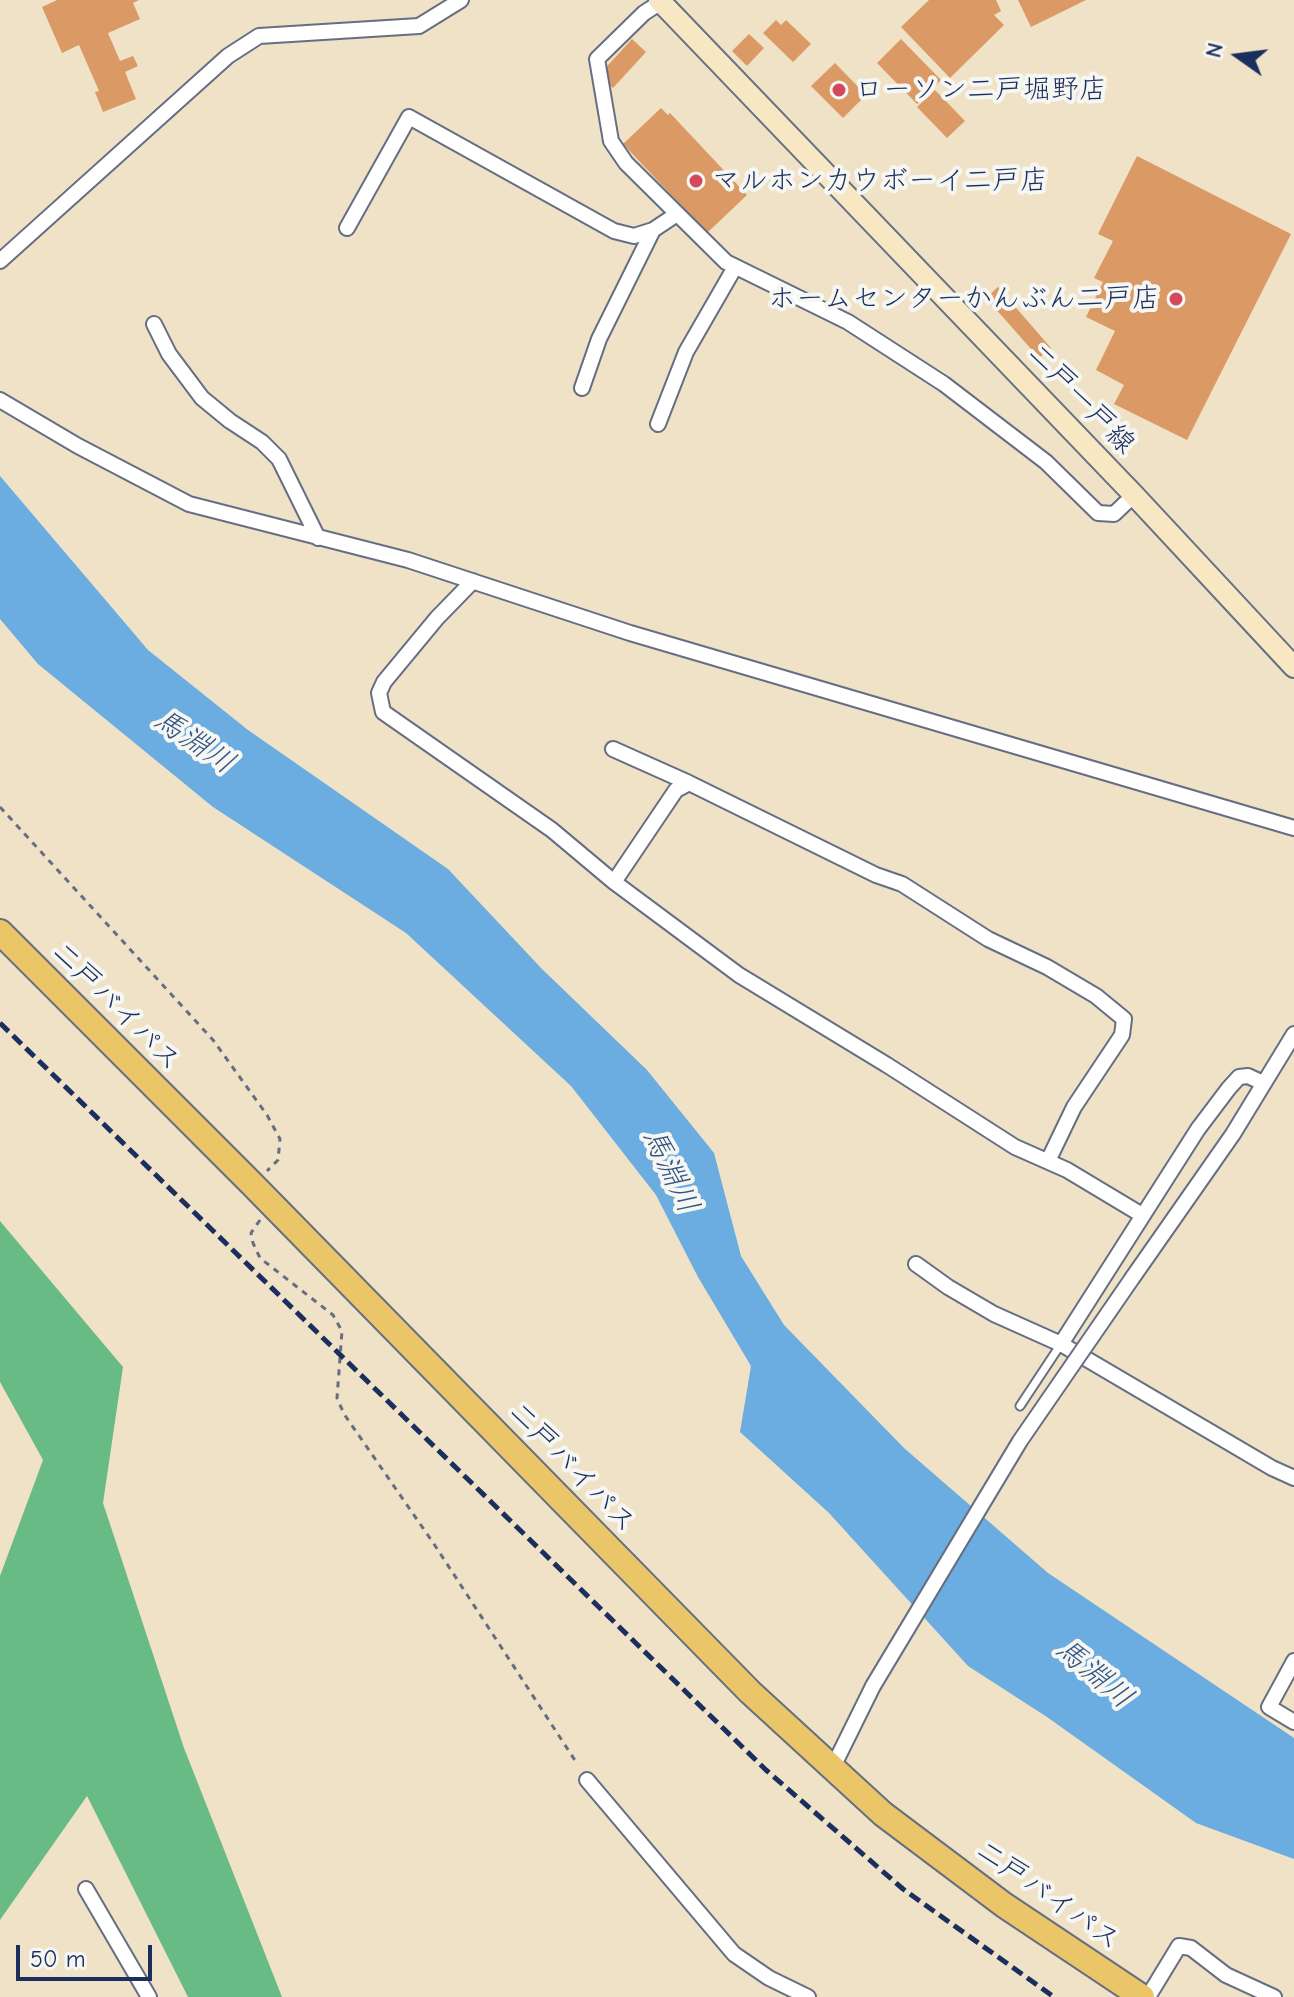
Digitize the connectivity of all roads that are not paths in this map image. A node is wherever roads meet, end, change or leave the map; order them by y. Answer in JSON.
{"nodes":[{"id":1,"x":461,"y":0,"type":"edge"},
{"id":2,"x":660,"y":1,"type":"edge"},
{"id":3,"x":677,"y":214,"type":"junction"},
{"id":4,"x":347,"y":228,"type":"dead end"},
{"id":5,"x":653,"y":230,"type":"junction"},
{"id":6,"x":0,"y":261,"type":"edge"},
{"id":7,"x":735,"y":267,"type":"junction"},
{"id":8,"x":154,"y":324,"type":"dead end"},
{"id":9,"x":582,"y":388,"type":"dead end"},
{"id":10,"x":0,"y":400,"type":"edge"},
{"id":11,"x":658,"y":424,"type":"dead end"},
{"id":12,"x":1134,"y":495,"type":"junction"},
{"id":13,"x":318,"y":538,"type":"junction"},
{"id":14,"x":473,"y":581,"type":"junction"},
{"id":15,"x":1294,"y":667,"type":"edge"},
{"id":16,"x":613,"y":749,"type":"dead end"},
{"id":17,"x":689,"y":783,"type":"junction"},
{"id":18,"x":1294,"y":828,"type":"edge"},
{"id":19,"x":614,"y":882,"type":"junction"},
{"id":20,"x":0,"y":932,"type":"edge"},
{"id":21,"x":1294,"y":1034,"type":"edge"},
{"id":22,"x":1263,"y":1083,"type":"junction"},
{"id":23,"x":1048,"y":1161,"type":"junction"},
{"id":24,"x":1142,"y":1215,"type":"junction"},
{"id":25,"x":916,"y":1264,"type":"dead end"},
{"id":26,"x":1061,"y":1344,"type":"junction"},
{"id":27,"x":1020,"y":1406,"type":"dead end"},
{"id":28,"x":1294,"y":1478,"type":"edge"},
{"id":29,"x":1294,"y":1661,"type":"edge"},
{"id":30,"x":1294,"y":1722,"type":"edge"},
{"id":31,"x":833,"y":1767,"type":"junction"},
{"id":32,"x":587,"y":1780,"type":"road end"},
{"id":33,"x":86,"y":1889,"type":"dead end"},
{"id":34,"x":149,"y":1997,"type":"edge"},
{"id":35,"x":808,"y":1997,"type":"edge"},
{"id":36,"x":1145,"y":1997,"type":"edge"},
{"id":37,"x":1274,"y":1997,"type":"edge"}],
"edges":[{"from":1,"to":6,"type":"street"},
{"from":2,"to":3,"type":"street"},
{"from":2,"to":12,"type":"main road","name":"二戸一戸線"},
{"from":3,"to":5,"type":"street"},
{"from":3,"to":7,"type":"street"},
{"from":4,"to":5,"type":"street"},
{"from":5,"to":9,"type":"street"},
{"from":7,"to":11,"type":"street"},
{"from":7,"to":12,"type":"street"},
{"from":8,"to":13,"type":"street"},
{"from":10,"to":13,"type":"street"},
{"from":12,"to":15,"type":"main road","name":"二戸一戸線"},
{"from":13,"to":14,"type":"street"},
{"from":14,"to":18,"type":"street"},
{"from":14,"to":19,"type":"street"},
{"from":16,"to":17,"type":"street"},
{"from":17,"to":19,"type":"street"},
{"from":17,"to":23,"type":"street"},
{"from":19,"to":23,"type":"street"},
{"from":20,"to":31,"type":"highway","name":"二戸バイパス"},
{"from":21,"to":22,"type":"street"},
{"from":22,"to":24,"type":"street"},
{"from":22,"to":31,"type":"street","bridge":true},
{"from":23,"to":24,"type":"street"},
{"from":24,"to":26,"type":"street"},
{"from":25,"to":26,"type":"street"},
{"from":26,"to":27,"type":"lane"},
{"from":26,"to":28,"type":"street"},
{"from":29,"to":30,"type":"street"},
{"from":31,"to":36,"type":"highway","name":"二戸バイパス"},
{"from":32,"to":35,"type":"street"},
{"from":33,"to":34,"type":"street"},
{"from":36,"to":37,"type":"street"}]}
